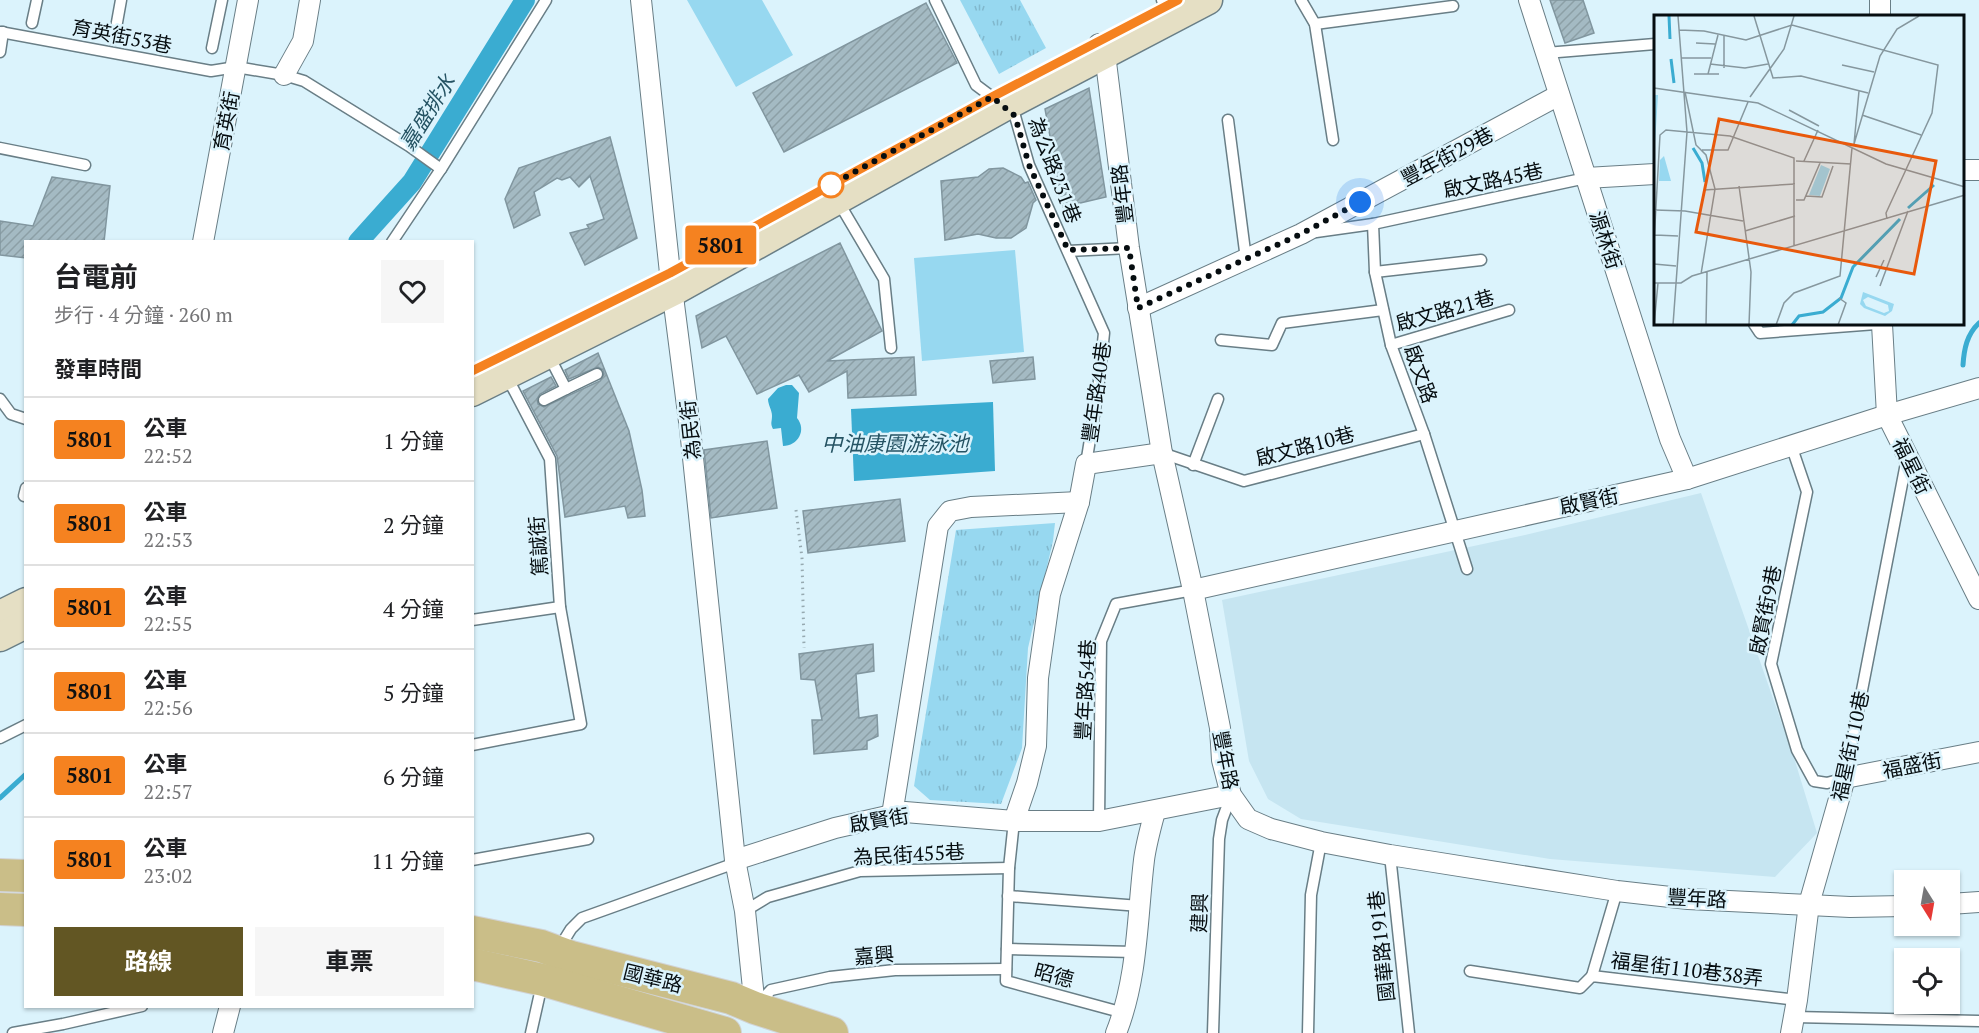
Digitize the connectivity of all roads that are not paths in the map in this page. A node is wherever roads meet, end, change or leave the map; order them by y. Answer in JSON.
{"nodes":[{"id":1,"x":37,"y":0,"type":"edge"},
{"id":2,"x":121,"y":0,"type":"edge"},
{"id":3,"x":222,"y":0,"type":"edge"},
{"id":4,"x":248,"y":0,"type":"edge"},
{"id":5,"x":310,"y":0,"type":"edge"},
{"id":6,"x":546,"y":0,"type":"edge"},
{"id":7,"x":641,"y":0,"type":"edge"},
{"id":8,"x":935,"y":0,"type":"edge"},
{"id":9,"x":1208,"y":0,"type":"edge"},
{"id":10,"x":1301,"y":0,"type":"edge"},
{"id":11,"x":1529,"y":0,"type":"edge"},
{"id":12,"x":1168,"y":2,"type":"edge"},
{"id":13,"x":1453,"y":6,"type":"dead end"},
{"id":14,"x":32,"y":23,"type":"dead end"},
{"id":15,"x":1315,"y":24,"type":"junction"},
{"id":16,"x":2,"y":32,"type":"edge"},
{"id":17,"x":114,"y":39,"type":"dead end"},
{"id":18,"x":1654,"y":44,"type":"edge"},
{"id":19,"x":212,"y":48,"type":"dead end"},
{"id":20,"x":1102,"y":48,"type":"junction"},
{"id":21,"x":0,"y":52,"type":"edge"},
{"id":22,"x":1546,"y":53,"type":"junction"},
{"id":23,"x":236,"y":67,"type":"junction"},
{"id":24,"x":284,"y":75,"type":"junction"},
{"id":25,"x":1559,"y":95,"type":"junction"},
{"id":26,"x":998,"y":102,"type":"junction"},
{"id":27,"x":1228,"y":120,"type":"dead end"},
{"id":28,"x":1333,"y":140,"type":"dead end"},
{"id":29,"x":0,"y":148,"type":"edge"},
{"id":30,"x":85,"y":165,"type":"dead end"},
{"id":31,"x":441,"y":169,"type":"junction"},
{"id":32,"x":1654,"y":174,"type":"edge"},
{"id":33,"x":1586,"y":178,"type":"junction"},
{"id":34,"x":833,"y":193,"type":"junction"},
{"id":35,"x":1372,"y":224,"type":"junction"},
{"id":36,"x":1301,"y":234,"type":"junction"},
{"id":37,"x":203,"y":240,"type":"edge"},
{"id":38,"x":393,"y":240,"type":"edge"},
{"id":39,"x":1129,"y":248,"type":"junction"},
{"id":40,"x":1068,"y":250,"type":"junction"},
{"id":41,"x":1246,"y":259,"type":"junction"},
{"id":42,"x":1481,"y":260,"type":"dead end"},
{"id":43,"x":1375,"y":272,"type":"junction"},
{"id":44,"x":672,"y":282,"type":"junction"},
{"id":45,"x":1138,"y":308,"type":"junction"},
{"id":46,"x":1383,"y":310,"type":"junction"},
{"id":47,"x":1509,"y":310,"type":"dead end"},
{"id":48,"x":1755,"y":326,"type":"edge"},
{"id":49,"x":1850,"y":326,"type":"edge"},
{"id":50,"x":1882,"y":326,"type":"edge"},
{"id":51,"x":1221,"y":340,"type":"dead end"},
{"id":52,"x":1391,"y":345,"type":"junction"},
{"id":53,"x":891,"y":348,"type":"dead end"},
{"id":54,"x":548,"y":353,"type":"junction"},
{"id":55,"x":501,"y":366,"type":"junction"},
{"id":56,"x":474,"y":371,"type":"edge"},
{"id":57,"x":597,"y":374,"type":"dead end"},
{"id":58,"x":1979,"y":388,"type":"edge"},
{"id":59,"x":567,"y":389,"type":"junction"},
{"id":60,"x":474,"y":390,"type":"edge"},
{"id":61,"x":0,"y":399,"type":"edge"},
{"id":62,"x":1218,"y":399,"type":"dead end"},
{"id":63,"x":544,"y":400,"type":"dead end"},
{"id":64,"x":1887,"y":415,"type":"junction"},
{"id":65,"x":24,"y":417,"type":"edge"},
{"id":66,"x":1424,"y":434,"type":"junction"},
{"id":67,"x":1791,"y":445,"type":"junction"},
{"id":68,"x":1162,"y":453,"type":"junction"},
{"id":69,"x":1907,"y":457,"type":"junction"},
{"id":70,"x":1086,"y":464,"type":"junction"},
{"id":71,"x":1193,"y":465,"type":"junction"},
{"id":72,"x":1686,"y":479,"type":"junction"},
{"id":73,"x":1079,"y":502,"type":"junction"},
{"id":74,"x":1456,"y":531,"type":"junction"},
{"id":75,"x":1467,"y":569,"type":"dead end"},
{"id":76,"x":1193,"y":590,"type":"junction"},
{"id":77,"x":1979,"y":599,"type":"edge"},
{"id":78,"x":24,"y":603,"type":"edge"},
{"id":79,"x":560,"y":607,"type":"junction"},
{"id":80,"x":0,"y":615,"type":"edge"},
{"id":81,"x":474,"y":620,"type":"edge"},
{"id":82,"x":24,"y":625,"type":"edge"},
{"id":83,"x":0,"y":637,"type":"edge"},
{"id":84,"x":24,"y":726,"type":"edge"},
{"id":85,"x":0,"y":738,"type":"edge"},
{"id":86,"x":474,"y":745,"type":"edge"},
{"id":87,"x":1979,"y":752,"type":"edge"},
{"id":88,"x":1845,"y":778,"type":"junction"},
{"id":89,"x":1231,"y":795,"type":"junction"},
{"id":90,"x":1155,"y":811,"type":"junction"},
{"id":91,"x":892,"y":815,"type":"junction"},
{"id":92,"x":1014,"y":821,"type":"junction"},
{"id":93,"x":1099,"y":821,"type":"junction"},
{"id":94,"x":588,"y":839,"type":"dead end"},
{"id":95,"x":1320,"y":842,"type":"junction"},
{"id":96,"x":1390,"y":855,"type":"junction"},
{"id":97,"x":474,"y":860,"type":"edge"},
{"id":98,"x":735,"y":860,"type":"junction"},
{"id":99,"x":1009,"y":868,"type":"junction"},
{"id":100,"x":0,"y":874,"type":"edge"},
{"id":101,"x":24,"y":876,"type":"edge"},
{"id":102,"x":1617,"y":891,"type":"junction"},
{"id":103,"x":1008,"y":896,"type":"junction"},
{"id":104,"x":1979,"y":902,"type":"edge"},
{"id":105,"x":1960,"y":903,"type":"edge"},
{"id":106,"x":1809,"y":904,"type":"junction"},
{"id":107,"x":1140,"y":906,"type":"junction"},
{"id":108,"x":1894,"y":906,"type":"edge"},
{"id":109,"x":0,"y":909,"type":"edge"},
{"id":110,"x":24,"y":910,"type":"edge"},
{"id":111,"x":745,"y":911,"type":"junction"},
{"id":112,"x":474,"y":932,"type":"edge"},
{"id":113,"x":1007,"y":949,"type":"junction"},
{"id":114,"x":557,"y":951,"type":"junction"},
{"id":115,"x":1134,"y":952,"type":"junction"},
{"id":116,"x":474,"y":964,"type":"edge"},
{"id":117,"x":1006,"y":969,"type":"junction"},
{"id":118,"x":1470,"y":970,"type":"dead end"},
{"id":119,"x":1592,"y":976,"type":"junction"},
{"id":120,"x":543,"y":980,"type":"junction"},
{"id":121,"x":135,"y":1008,"type":"edge"},
{"id":122,"x":229,"y":1008,"type":"edge"},
{"id":123,"x":1124,"y":1013,"type":"junction"},
{"id":124,"x":1794,"y":1017,"type":"edge"},
{"id":125,"x":1938,"y":1020,"type":"junction"},
{"id":126,"x":751,"y":1021,"type":"edge"},
{"id":127,"x":1979,"y":1021,"type":"edge"},
{"id":128,"x":63,"y":1029,"type":"edge"},
{"id":129,"x":13,"y":1033,"type":"edge"},
{"id":130,"x":223,"y":1033,"type":"edge"},
{"id":131,"x":531,"y":1033,"type":"edge"},
{"id":132,"x":725,"y":1033,"type":"edge"},
{"id":133,"x":832,"y":1033,"type":"edge"},
{"id":134,"x":1116,"y":1033,"type":"edge"},
{"id":135,"x":1213,"y":1033,"type":"edge"},
{"id":136,"x":1308,"y":1033,"type":"edge"},
{"id":137,"x":1409,"y":1033,"type":"edge"},
{"id":138,"x":1938,"y":1033,"type":"edge"}],
"edges":[{"from":1,"to":14,"type":"lane"},
{"from":2,"to":17,"type":"lane"},
{"from":3,"to":19,"type":"lane"},
{"from":4,"to":23,"type":"street","name":"育英街"},
{"from":5,"to":24,"type":"street"},
{"from":6,"to":31,"type":"lane"},
{"from":7,"to":44,"type":"street","name":"為民街"},
{"from":8,"to":26,"type":"lane","name":"為公路231巷"},
{"from":9,"to":20,"type":"street"},
{"from":10,"to":15,"type":"lane"},
{"from":11,"to":22,"type":"street","name":"源林街"},
{"from":12,"to":20,"type":"street"},
{"from":13,"to":15,"type":"lane"},
{"from":15,"to":28,"type":"lane"},
{"from":16,"to":21,"type":"lane"},
{"from":16,"to":23,"type":"lane","name":"育英街53巷"},
{"from":18,"to":22,"type":"lane"},
{"from":20,"to":26,"type":"street"},
{"from":20,"to":39,"type":"street","name":"豐年路"},
{"from":22,"to":25,"type":"street","name":"源林街"},
{"from":23,"to":24,"type":"lane","name":"育英街53巷"},
{"from":23,"to":37,"type":"street","name":"育英街"},
{"from":24,"to":31,"type":"lane","name":"育英街53巷"},
{"from":25,"to":33,"type":"street","name":"源林街"},
{"from":25,"to":36,"type":"street","name":"豐年街29巷"},
{"from":26,"to":34,"type":"street"},
{"from":26,"to":40,"type":"lane","name":"為公路231巷"},
{"from":27,"to":41,"type":"lane"},
{"from":29,"to":30,"type":"lane"},
{"from":31,"to":38,"type":"lane"},
{"from":32,"to":33,"type":"street"},
{"from":33,"to":35,"type":"lane","name":"啟文路45巷"},
{"from":33,"to":72,"type":"street","name":"源林街"},
{"from":34,"to":44,"type":"street"},
{"from":34,"to":53,"type":"lane"},
{"from":35,"to":36,"type":"lane","name":"啟文路45巷"},
{"from":35,"to":43,"type":"lane","name":"啟文路"},
{"from":36,"to":41,"type":"street","name":"豐年街29巷"},
{"from":39,"to":40,"type":"lane"},
{"from":39,"to":45,"type":"street","name":"豐年路"},
{"from":40,"to":70,"type":"lane","name":"豐年路40巷"},
{"from":41,"to":45,"type":"street","name":"豐年街29巷"},
{"from":42,"to":43,"type":"lane"},
{"from":43,"to":46,"type":"lane","name":"啟文路"},
{"from":44,"to":54,"type":"street"},
{"from":44,"to":55,"type":"street"},
{"from":44,"to":98,"type":"street","name":"為民街"},
{"from":45,"to":68,"type":"street","name":"豐年路"},
{"from":46,"to":51,"type":"lane"},
{"from":46,"to":52,"type":"lane","name":"啟文路"},
{"from":47,"to":52,"type":"lane","name":"啟文路21巷"},
{"from":48,"to":49,"type":"lane"},
{"from":50,"to":64,"type":"street","name":"福星街"},
{"from":52,"to":66,"type":"lane","name":"啟文路"},
{"from":54,"to":55,"type":"street"},
{"from":54,"to":59,"type":"lane"},
{"from":55,"to":56,"type":"street"},
{"from":55,"to":60,"type":"street"},
{"from":55,"to":79,"type":"lane","name":"篤誠街"},
{"from":57,"to":59,"type":"lane"},
{"from":58,"to":64,"type":"street","name":"啟賢街"},
{"from":59,"to":63,"type":"lane"},
{"from":61,"to":65,"type":"lane"},
{"from":62,"to":71,"type":"lane"},
{"from":64,"to":67,"type":"street","name":"啟賢街"},
{"from":64,"to":69,"type":"street","name":"福星街"},
{"from":66,"to":71,"type":"lane","name":"啟文路10巷"},
{"from":66,"to":74,"type":"lane","name":"啟文路"},
{"from":67,"to":72,"type":"street","name":"啟賢街"},
{"from":67,"to":88,"type":"lane","name":"啟賢街9巷"},
{"from":68,"to":70,"type":"street","name":"豐年路40巷"},
{"from":68,"to":71,"type":"lane","name":"啟文路10巷"},
{"from":68,"to":76,"type":"street","name":"豐年路"},
{"from":69,"to":77,"type":"street","name":"福星街"},
{"from":69,"to":88,"type":"lane","name":"福星街110巷"},
{"from":70,"to":73,"type":"street"},
{"from":72,"to":74,"type":"street","name":"啟賢街"},
{"from":73,"to":91,"type":"street"},
{"from":73,"to":92,"type":"street"},
{"from":74,"to":75,"type":"lane","name":"啟文路"},
{"from":74,"to":76,"type":"street","name":"啟賢街"},
{"from":76,"to":89,"type":"street","name":"豐年路"},
{"from":76,"to":93,"type":"lane","name":"豐年路54巷"},
{"from":78,"to":80,"type":"street"},
{"from":79,"to":81,"type":"lane"},
{"from":79,"to":86,"type":"lane","name":"篤誠街"},
{"from":82,"to":83,"type":"street"},
{"from":84,"to":85,"type":"lane"},
{"from":87,"to":88,"type":"street","name":"福盛街"},
{"from":88,"to":106,"type":"street","name":"福星街110巷"},
{"from":89,"to":90,"type":"street","name":"啟賢街"},
{"from":89,"to":95,"type":"street","name":"豐年路"},
{"from":89,"to":135,"type":"lane","name":"建興"},
{"from":90,"to":93,"type":"street","name":"啟賢街"},
{"from":90,"to":107,"type":"street"},
{"from":91,"to":92,"type":"street","name":"啟賢街"},
{"from":91,"to":98,"type":"street","name":"啟賢街"},
{"from":92,"to":93,"type":"street","name":"啟賢街"},
{"from":92,"to":99,"type":"lane","name":"昭德"},
{"from":94,"to":97,"type":"lane"},
{"from":95,"to":96,"type":"street","name":"豐年路"},
{"from":95,"to":136,"type":"lane"},
{"from":96,"to":102,"type":"street","name":"豐年路"},
{"from":96,"to":137,"type":"lane","name":"國華路191巷"},
{"from":98,"to":111,"type":"street","name":"為民街"},
{"from":98,"to":114,"type":"lane","name":"啟賢街"},
{"from":99,"to":103,"type":"lane","name":"昭德"},
{"from":99,"to":111,"type":"lane","name":"為民街455巷"},
{"from":100,"to":101,"type":"main road"},
{"from":102,"to":106,"type":"street","name":"豐年路"},
{"from":102,"to":119,"type":"lane"},
{"from":103,"to":107,"type":"lane"},
{"from":103,"to":113,"type":"lane","name":"昭德"},
{"from":104,"to":105,"type":"street"},
{"from":106,"to":108,"type":"street","name":"豐年路"},
{"from":106,"to":124,"type":"street","name":"福星街110巷"},
{"from":107,"to":115,"type":"street"},
{"from":109,"to":110,"type":"main road"},
{"from":111,"to":126,"type":"street","name":"為民街"},
{"from":112,"to":114,"type":"main road","name":"國華路"},
{"from":113,"to":115,"type":"lane","name":"昭德"},
{"from":113,"to":117,"type":"lane","name":"昭德"},
{"from":114,"to":120,"type":"main road"},
{"from":114,"to":126,"type":"main road","name":"國華路"},
{"from":115,"to":123,"type":"street"},
{"from":116,"to":120,"type":"main road","name":"國華路"},
{"from":117,"to":123,"type":"lane","name":"昭德"},
{"from":117,"to":126,"type":"lane","name":"嘉興"},
{"from":118,"to":119,"type":"lane","name":"福星街110巷38弄"},
{"from":119,"to":124,"type":"lane","name":"福星街110巷38弄"},
{"from":120,"to":131,"type":"lane"},
{"from":120,"to":132,"type":"main road","name":"國華路"},
{"from":121,"to":128,"type":"lane"},
{"from":122,"to":130,"type":"street"},
{"from":123,"to":134,"type":"street"},
{"from":124,"to":125,"type":"lane","name":"福星街110巷38弄"},
{"from":125,"to":127,"type":"lane","name":"福星街110巷38弄"},
{"from":125,"to":138,"type":"lane"},
{"from":126,"to":133,"type":"main road","name":"國華路"},
{"from":128,"to":129,"type":"lane"}]}
